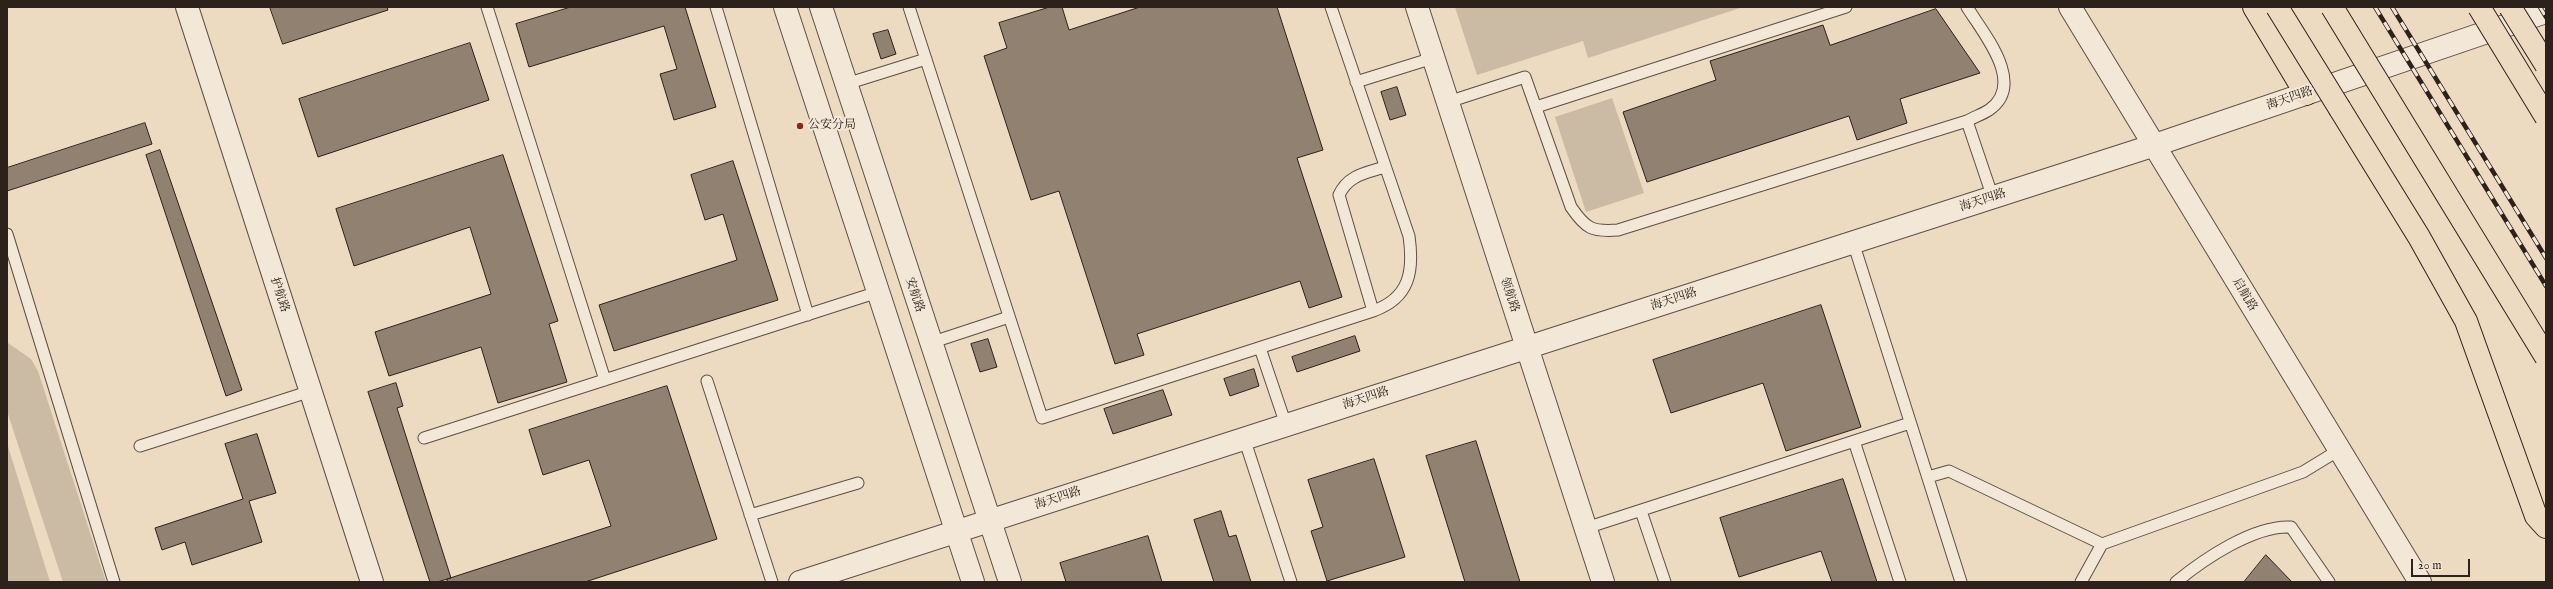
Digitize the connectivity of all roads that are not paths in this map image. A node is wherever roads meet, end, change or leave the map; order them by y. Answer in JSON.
{"nodes":[{"id":1,"x":187,"y":7,"type":"edge"},
{"id":2,"x":487,"y":7,"type":"edge"},
{"id":3,"x":716,"y":7,"type":"edge"},
{"id":4,"x":785,"y":7,"type":"edge"},
{"id":5,"x":821,"y":7,"type":"edge"},
{"id":6,"x":909,"y":7,"type":"edge"},
{"id":7,"x":1332,"y":7,"type":"edge"},
{"id":8,"x":1417,"y":7,"type":"edge"},
{"id":9,"x":1846,"y":7,"type":"edge"},
{"id":10,"x":1967,"y":7,"type":"edge"},
{"id":11,"x":2070,"y":7,"type":"edge"},
{"id":12,"x":2254,"y":7,"type":"edge"},
{"id":13,"x":2277,"y":7,"type":"edge"},
{"id":14,"x":2332,"y":7,"type":"edge"},
{"id":15,"x":2478,"y":7,"type":"edge"},
{"id":16,"x":2510,"y":7,"type":"edge"},
{"id":17,"x":2546,"y":12,"type":"edge"},
{"id":18,"x":1433,"y":58,"type":"junction"},
{"id":19,"x":926,"y":59,"type":"junction"},
{"id":20,"x":2546,"y":65,"type":"edge"},
{"id":21,"x":1356,"y":82,"type":"junction"},
{"id":22,"x":846,"y":84,"type":"junction"},
{"id":23,"x":2306,"y":94,"type":"junction"},
{"id":24,"x":1448,"y":102,"type":"junction"},
{"id":25,"x":1536,"y":107,"type":"junction"},
{"id":26,"x":2546,"y":117,"type":"edge"},
{"id":27,"x":1967,"y":121,"type":"junction"},
{"id":28,"x":2155,"y":145,"type":"junction"},
{"id":29,"x":1385,"y":167,"type":"junction"},
{"id":30,"x":1993,"y":198,"type":"junction"},
{"id":31,"x":8,"y":241,"type":"edge"},
{"id":32,"x":1853,"y":242,"type":"junction"},
{"id":33,"x":878,"y":292,"type":"junction"},
{"id":34,"x":1373,"y":311,"type":"junction"},
{"id":35,"x":808,"y":315,"type":"junction"},
{"id":36,"x":1009,"y":317,"type":"junction"},
{"id":37,"x":930,"y":343,"type":"junction"},
{"id":38,"x":1260,"y":348,"type":"junction"},
{"id":39,"x":1526,"y":348,"type":"junction"},
{"id":40,"x":2546,"y":356,"type":"edge"},
{"id":41,"x":605,"y":380,"type":"junction"},
{"id":42,"x":707,"y":381,"type":"dead end"},
{"id":43,"x":311,"y":391,"type":"junction"},
{"id":44,"x":1910,"y":423,"type":"junction"},
{"id":45,"x":1286,"y":425,"type":"junction"},
{"id":46,"x":424,"y":438,"type":"dead end"},
{"id":47,"x":1244,"y":438,"type":"junction"},
{"id":48,"x":1854,"y":441,"type":"junction"},
{"id":49,"x":140,"y":446,"type":"dead end"},
{"id":50,"x":2338,"y":450,"type":"junction"},
{"id":51,"x":1928,"y":477,"type":"junction"},
{"id":52,"x":858,"y":483,"type":"dead end"},
{"id":53,"x":1641,"y":510,"type":"junction"},
{"id":54,"x":750,"y":515,"type":"junction"},
{"id":55,"x":989,"y":522,"type":"junction"},
{"id":56,"x":2546,"y":527,"type":"edge"},
{"id":57,"x":1586,"y":528,"type":"junction"},
{"id":58,"x":957,"y":532,"type":"junction"},
{"id":59,"x":2102,"y":544,"type":"junction"},
{"id":60,"x":114,"y":582,"type":"edge"},
{"id":61,"x":372,"y":582,"type":"edge"},
{"id":62,"x":772,"y":582,"type":"edge"},
{"id":63,"x":800,"y":582,"type":"edge"},
{"id":64,"x":973,"y":582,"type":"edge"},
{"id":65,"x":1010,"y":582,"type":"edge"},
{"id":66,"x":1291,"y":582,"type":"edge"},
{"id":67,"x":1603,"y":582,"type":"edge"},
{"id":68,"x":1665,"y":582,"type":"edge"},
{"id":69,"x":1900,"y":582,"type":"edge"},
{"id":70,"x":1961,"y":582,"type":"edge"},
{"id":71,"x":2081,"y":582,"type":"edge"},
{"id":72,"x":2176,"y":582,"type":"edge"},
{"id":73,"x":2329,"y":582,"type":"edge"},
{"id":74,"x":2420,"y":582,"type":"edge"}],
"edges":[{"from":1,"to":43,"type":"street","name":"护航路"},
{"from":2,"to":41,"type":"lane"},
{"from":3,"to":35,"type":"lane"},
{"from":4,"to":33,"type":"street"},
{"from":5,"to":22,"type":"street","name":"安航路"},
{"from":6,"to":19,"type":"lane"},
{"from":7,"to":21,"type":"lane"},
{"from":8,"to":18,"type":"street","name":"领航路"},
{"from":9,"to":25,"type":"lane"},
{"from":10,"to":27,"type":"lane"},
{"from":11,"to":28,"type":"street","name":"启航路"},
{"from":12,"to":23,"type":"highway"},
{"from":13,"to":56,"type":"highway","bridge":true},
{"from":14,"to":40,"type":"highway","bridge":true},
{"from":15,"to":26,"type":"highway","bridge":true},
{"from":16,"to":20,"type":"highway","bridge":true},
{"from":17,"to":23,"type":"street","name":"海天四路"},
{"from":18,"to":21,"type":"lane"},
{"from":18,"to":24,"type":"street","name":"领航路"},
{"from":19,"to":22,"type":"lane"},
{"from":19,"to":36,"type":"lane"},
{"from":21,"to":29,"type":"lane"},
{"from":22,"to":37,"type":"street","name":"安航路"},
{"from":23,"to":28,"type":"street","name":"海天四路"},
{"from":24,"to":25,"type":"lane"},
{"from":24,"to":39,"type":"street","name":"领航路"},
{"from":25,"to":27,"type":"lane"},
{"from":27,"to":30,"type":"lane"},
{"from":28,"to":30,"type":"street","name":"海天四路"},
{"from":28,"to":50,"type":"street","name":"启航路"},
{"from":29,"to":34,"type":"lane"},
{"from":29,"to":34,"type":"lane"},
{"from":30,"to":32,"type":"street","name":"海天四路"},
{"from":31,"to":60,"type":"lane"},
{"from":32,"to":39,"type":"street","name":"海天四路"},
{"from":32,"to":44,"type":"lane"},
{"from":33,"to":35,"type":"lane"},
{"from":33,"to":58,"type":"street"},
{"from":34,"to":38,"type":"lane"},
{"from":35,"to":41,"type":"lane"},
{"from":36,"to":37,"type":"lane"},
{"from":36,"to":38,"type":"lane"},
{"from":37,"to":55,"type":"street","name":"安航路"},
{"from":38,"to":45,"type":"lane"},
{"from":39,"to":45,"type":"street","name":"海天四路"},
{"from":39,"to":57,"type":"street","name":"领航路"},
{"from":41,"to":46,"type":"lane"},
{"from":42,"to":54,"type":"lane"},
{"from":43,"to":49,"type":"lane"},
{"from":43,"to":61,"type":"street","name":"护航路"},
{"from":44,"to":48,"type":"lane"},
{"from":44,"to":51,"type":"lane"},
{"from":45,"to":47,"type":"street","name":"海天四路"},
{"from":47,"to":55,"type":"street","name":"海天四路"},
{"from":47,"to":66,"type":"lane"},
{"from":48,"to":53,"type":"lane"},
{"from":48,"to":69,"type":"lane"},
{"from":50,"to":59,"type":"lane"},
{"from":50,"to":74,"type":"street","name":"启航路"},
{"from":51,"to":59,"type":"lane"},
{"from":51,"to":70,"type":"lane"},
{"from":52,"to":54,"type":"lane"},
{"from":53,"to":57,"type":"lane"},
{"from":53,"to":68,"type":"lane"},
{"from":54,"to":62,"type":"lane"},
{"from":55,"to":58,"type":"street","name":"海天四路"},
{"from":55,"to":65,"type":"street","name":"安航路"},
{"from":57,"to":67,"type":"street","name":"领航路"},
{"from":58,"to":63,"type":"street","name":"海天四路"},
{"from":58,"to":64,"type":"street"},
{"from":59,"to":71,"type":"lane"},
{"from":72,"to":73,"type":"lane"}]}
